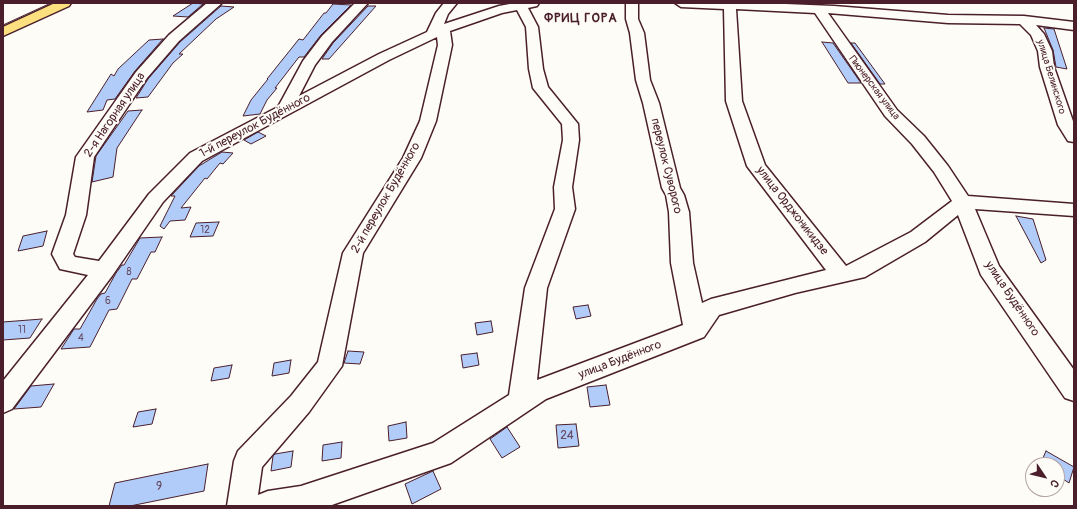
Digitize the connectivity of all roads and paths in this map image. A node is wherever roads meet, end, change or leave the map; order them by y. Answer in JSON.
{"nodes":[{"id":1,"x":65,"y":3,"type":"edge"},
{"id":2,"x":216,"y":3,"type":"edge"},
{"id":3,"x":362,"y":3,"type":"edge"},
{"id":4,"x":451,"y":3,"type":"edge"},
{"id":5,"x":632,"y":3,"type":"edge"},
{"id":6,"x":681,"y":3,"type":"edge"},
{"id":7,"x":527,"y":4,"type":"edge"},
{"id":8,"x":730,"y":4,"type":"edge"},
{"id":9,"x":829,"y":8,"type":"edge"},
{"id":10,"x":1024,"y":20,"type":"junction"},
{"id":11,"x":1074,"y":26,"type":"edge"},
{"id":12,"x":3,"y":32,"type":"edge"},
{"id":13,"x":438,"y":32,"type":"junction"},
{"id":14,"x":284,"y":110,"type":"junction"},
{"id":15,"x":1074,"y":137,"type":"edge"},
{"id":16,"x":962,"y":202,"type":"junction"},
{"id":17,"x":1074,"y":210,"type":"edge"},
{"id":18,"x":104,"y":270,"type":"junction"},
{"id":19,"x":841,"y":274,"type":"junction"},
{"id":20,"x":696,"y":330,"type":"junction"},
{"id":21,"x":1074,"y":390,"type":"edge"},
{"id":22,"x":3,"y":400,"type":"edge"},
{"id":23,"x":521,"y":402,"type":"junction"},
{"id":24,"x":242,"y":506,"type":"edge"},
{"id":25,"x":268,"y":506,"type":"edge"}],
"edges":[{"from":1,"to":12,"type":"main road"},
{"from":2,"to":18,"type":"street","name":"2-я Нагорная улица"},
{"from":3,"to":14,"type":"street"},
{"from":4,"to":13,"type":"street"},
{"from":5,"to":20,"type":"street","name":"переулок Суворого"},
{"from":6,"to":8,"type":"street"},
{"from":7,"to":13,"type":"street","name":"1-й переулок Будённого"},
{"from":7,"to":23,"type":"street"},
{"from":8,"to":9,"type":"street"},
{"from":8,"to":19,"type":"street","name":"улица Орджоникидзе"},
{"from":9,"to":10,"type":"street"},
{"from":9,"to":16,"type":"street","name":"Пионерская улица"},
{"from":10,"to":11,"type":"street"},
{"from":10,"to":15,"type":"street","name":"улица Белинского"},
{"from":13,"to":14,"type":"street","name":"1-й переулок Будённого"},
{"from":13,"to":24,"type":"street","name":"2-й переулок Будённого"},
{"from":14,"to":18,"type":"street","name":"1-й переулок Будённого"},
{"from":16,"to":17,"type":"street"},
{"from":16,"to":19,"type":"street"},
{"from":16,"to":21,"type":"street","name":"улица Будённого"},
{"from":18,"to":22,"type":"street","name":"1-й переулок Будённого"},
{"from":19,"to":20,"type":"street"},
{"from":20,"to":23,"type":"street","name":"улица Будённого"},
{"from":23,"to":25,"type":"street","name":"улица Будённого"}]}
